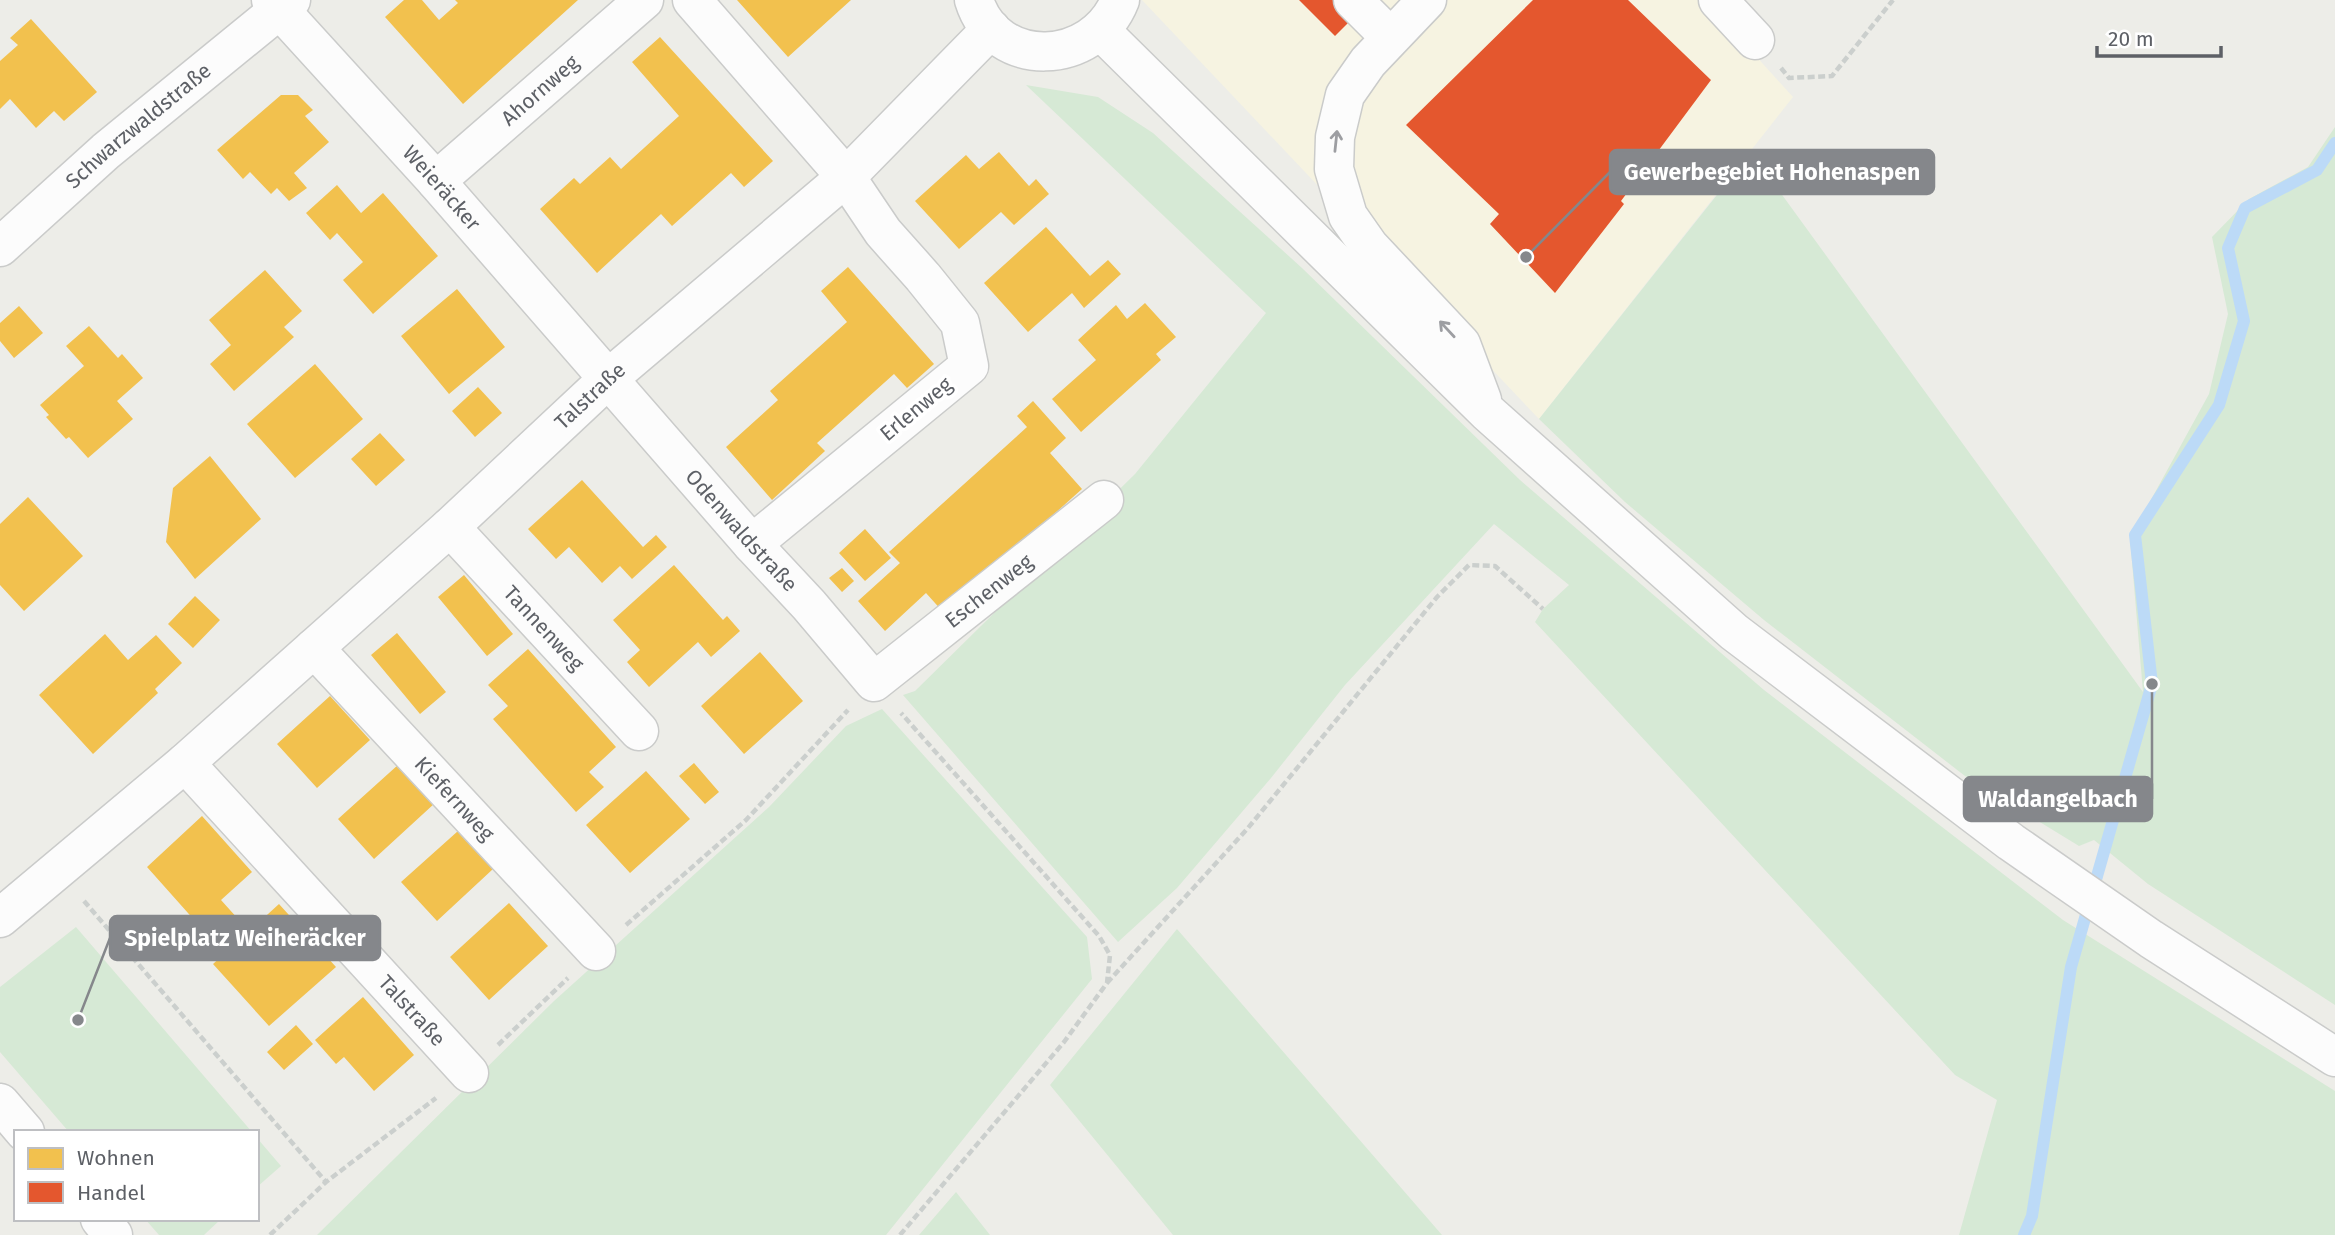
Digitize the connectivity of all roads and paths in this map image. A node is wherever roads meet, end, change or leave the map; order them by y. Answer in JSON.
{"nodes":[{"id":1,"x":644,"y":0,"type":"edge"},
{"id":2,"x":692,"y":0,"type":"edge"},
{"id":3,"x":1353,"y":0,"type":"edge"},
{"id":4,"x":1718,"y":0,"type":"edge"},
{"id":5,"x":1893,"y":0,"type":"edge"},
{"id":6,"x":280,"y":3,"type":"edge"},
{"id":7,"x":982,"y":14,"type":"edge"},
{"id":8,"x":1110,"y":16,"type":"edge"},
{"id":9,"x":1399,"y":23,"type":"edge"},
{"id":10,"x":1755,"y":40,"type":"joint"},
{"id":11,"x":846,"y":177,"type":"junction"},
{"id":12,"x":436,"y":181,"type":"junction"},
{"id":13,"x":0,"y":247,"type":"edge"},
{"id":14,"x":608,"y":378,"type":"junction"},
{"id":15,"x":1486,"y":412,"type":"junction"},
{"id":16,"x":1104,"y":500,"type":"dead end"},
{"id":17,"x":450,"y":527,"type":"junction"},
{"id":18,"x":752,"y":544,"type":"junction"},
{"id":19,"x":1543,"y":609,"type":"dead end"},
{"id":20,"x":314,"y":649,"type":"junction"},
{"id":21,"x":874,"y":682,"type":"junction"},
{"id":22,"x":639,"y":731,"type":"dead end"},
{"id":23,"x":186,"y":763,"type":"junction"},
{"id":24,"x":57,"y":869,"type":"junction"},
{"id":25,"x":0,"y":918,"type":"edge"},
{"id":26,"x":596,"y":951,"type":"junction"},
{"id":27,"x":1107,"y":983,"type":"junction"},
{"id":28,"x":2335,"y":1057,"type":"edge"},
{"id":29,"x":469,"y":1073,"type":"junction"},
{"id":30,"x":0,"y":1103,"type":"edge"},
{"id":31,"x":23,"y":1130,"type":"edge"},
{"id":32,"x":326,"y":1182,"type":"junction"},
{"id":33,"x":102,"y":1221,"type":"edge"},
{"id":34,"x":113,"y":1235,"type":"edge"},
{"id":35,"x":270,"y":1235,"type":"edge"},
{"id":36,"x":900,"y":1235,"type":"edge"}],
"edges":[{"from":1,"to":12,"type":"street","name":"Ahornweg"},
{"from":2,"to":11,"type":"street"},
{"from":3,"to":9,"type":"street"},
{"from":4,"to":10,"type":"street"},
{"from":5,"to":10,"type":"path"},
{"from":6,"to":12,"type":"street","name":"Weieräcker"},
{"from":6,"to":13,"type":"street","name":"Schwarzwaldstraße"},
{"from":7,"to":8,"type":"street"},
{"from":7,"to":11,"type":"street","name":"Talstraße"},
{"from":8,"to":15,"type":"street"},
{"from":15,"to":9,"type":"street","one_way":true},
{"from":11,"to":14,"type":"street","name":"Talstraße"},
{"from":11,"to":18,"type":"street","name":"Erlenweg"},
{"from":12,"to":14,"type":"street","name":"Weieräcker"},
{"from":14,"to":17,"type":"street","name":"Talstraße"},
{"from":14,"to":18,"type":"street","name":"Odenwaldstraße"},
{"from":15,"to":28,"type":"street"},
{"from":16,"to":21,"type":"street","name":"Eschenweg"},
{"from":17,"to":20,"type":"street","name":"Talstraße"},
{"from":17,"to":22,"type":"street","name":"Tannenweg"},
{"from":18,"to":21,"type":"street","name":"Odenwaldstraße"},
{"from":19,"to":27,"type":"path"},
{"from":20,"to":23,"type":"street","name":"Talstraße"},
{"from":20,"to":26,"type":"street","name":"Kiefernweg"},
{"from":21,"to":26,"type":"path"},
{"from":21,"to":27,"type":"path"},
{"from":23,"to":24,"type":"street","name":"Talstraße"},
{"from":23,"to":29,"type":"street","name":"Talstraße"},
{"from":24,"to":25,"type":"street","name":"Talstraße"},
{"from":24,"to":32,"type":"path"},
{"from":26,"to":29,"type":"path"},
{"from":27,"to":36,"type":"path"},
{"from":29,"to":32,"type":"path"},
{"from":30,"to":31,"type":"street"},
{"from":32,"to":35,"type":"path"},
{"from":33,"to":34,"type":"street"}]}
